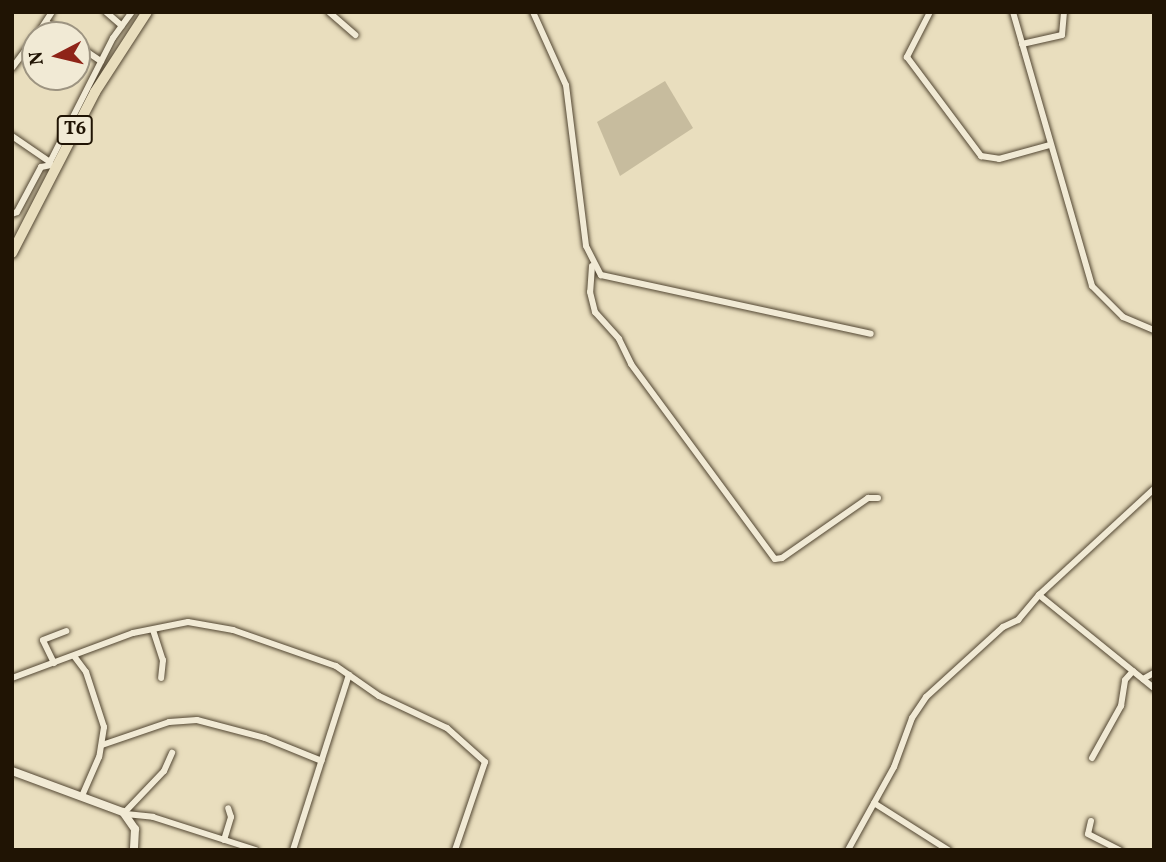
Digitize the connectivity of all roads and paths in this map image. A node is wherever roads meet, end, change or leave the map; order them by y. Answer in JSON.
{"nodes":[{"id":1,"x":106,"y":12,"type":"edge"},
{"id":2,"x":132,"y":12,"type":"edge"},
{"id":3,"x":147,"y":12,"type":"edge"},
{"id":4,"x":328,"y":12,"type":"edge"},
{"id":5,"x":533,"y":12,"type":"edge"},
{"id":6,"x":930,"y":12,"type":"edge"},
{"id":7,"x":1013,"y":12,"type":"edge"},
{"id":8,"x":1064,"y":12,"type":"edge"},
{"id":9,"x":122,"y":26,"type":"junction"},
{"id":10,"x":355,"y":35,"type":"dead end"},
{"id":11,"x":1022,"y":44,"type":"junction"},
{"id":12,"x":91,"y":54,"type":"edge"},
{"id":13,"x":101,"y":61,"type":"junction"},
{"id":14,"x":12,"y":136,"type":"edge"},
{"id":15,"x":1051,"y":145,"type":"junction"},
{"id":16,"x":52,"y":164,"type":"junction"},
{"id":17,"x":12,"y":214,"type":"edge"},
{"id":18,"x":12,"y":253,"type":"edge"},
{"id":19,"x":593,"y":266,"type":"junction"},
{"id":20,"x":1154,"y":330,"type":"edge"},
{"id":21,"x":871,"y":334,"type":"dead end"},
{"id":22,"x":1154,"y":489,"type":"edge"},
{"id":23,"x":878,"y":498,"type":"dead end"},
{"id":24,"x":1039,"y":595,"type":"junction"},
{"id":25,"x":153,"y":630,"type":"junction"},
{"id":26,"x":66,"y":631,"type":"dead end"},
{"id":27,"x":74,"y":656,"type":"junction"},
{"id":28,"x":54,"y":663,"type":"junction"},
{"id":29,"x":1133,"y":671,"type":"junction"},
{"id":30,"x":1154,"y":673,"type":"edge"},
{"id":31,"x":349,"y":675,"type":"junction"},
{"id":32,"x":12,"y":678,"type":"edge"},
{"id":33,"x":161,"y":678,"type":"dead end"},
{"id":34,"x":1143,"y":679,"type":"junction"},
{"id":35,"x":1154,"y":688,"type":"edge"},
{"id":36,"x":102,"y":745,"type":"junction"},
{"id":37,"x":172,"y":753,"type":"dead end"},
{"id":38,"x":1092,"y":758,"type":"dead end"},
{"id":39,"x":322,"y":761,"type":"junction"},
{"id":40,"x":12,"y":771,"type":"edge"},
{"id":41,"x":82,"y":796,"type":"junction"},
{"id":42,"x":874,"y":803,"type":"junction"},
{"id":43,"x":228,"y":808,"type":"dead end"},
{"id":44,"x":125,"y":813,"type":"junction"},
{"id":45,"x":1091,"y":821,"type":"dead end"},
{"id":46,"x":224,"y":840,"type":"junction"},
{"id":47,"x":134,"y":850,"type":"edge"},
{"id":48,"x":256,"y":850,"type":"edge"},
{"id":49,"x":293,"y":850,"type":"edge"},
{"id":50,"x":455,"y":850,"type":"edge"},
{"id":51,"x":848,"y":850,"type":"edge"},
{"id":52,"x":948,"y":850,"type":"edge"},
{"id":53,"x":1120,"y":850,"type":"edge"}],
"edges":[{"from":1,"to":9,"type":"street"},
{"from":2,"to":9,"type":"street"},
{"from":3,"to":16,"type":"highway","number":"T6"},
{"from":4,"to":10,"type":"street"},
{"from":5,"to":19,"type":"street"},
{"from":6,"to":15,"type":"street"},
{"from":7,"to":11,"type":"street"},
{"from":8,"to":11,"type":"street"},
{"from":9,"to":13,"type":"street"},
{"from":11,"to":15,"type":"street"},
{"from":12,"to":13,"type":"street"},
{"from":13,"to":16,"type":"street"},
{"from":14,"to":16,"type":"street"},
{"from":15,"to":20,"type":"street"},
{"from":16,"to":17,"type":"street"},
{"from":16,"to":18,"type":"highway","number":"T6"},
{"from":19,"to":21,"type":"street"},
{"from":19,"to":23,"type":"street"},
{"from":22,"to":24,"type":"street"},
{"from":24,"to":29,"type":"street"},
{"from":24,"to":42,"type":"street"},
{"from":25,"to":27,"type":"street"},
{"from":25,"to":31,"type":"street"},
{"from":25,"to":33,"type":"street"},
{"from":26,"to":28,"type":"street"},
{"from":27,"to":28,"type":"street"},
{"from":27,"to":36,"type":"street"},
{"from":28,"to":32,"type":"street"},
{"from":29,"to":34,"type":"street"},
{"from":29,"to":38,"type":"street"},
{"from":30,"to":34,"type":"street"},
{"from":31,"to":39,"type":"street"},
{"from":31,"to":50,"type":"street"},
{"from":34,"to":35,"type":"street"},
{"from":36,"to":39,"type":"street"},
{"from":36,"to":41,"type":"street"},
{"from":37,"to":44,"type":"street"},
{"from":39,"to":49,"type":"street"},
{"from":40,"to":41,"type":"street"},
{"from":41,"to":44,"type":"street"},
{"from":42,"to":51,"type":"street"},
{"from":42,"to":52,"type":"street"},
{"from":43,"to":46,"type":"street"},
{"from":44,"to":46,"type":"street"},
{"from":44,"to":47,"type":"street"},
{"from":45,"to":53,"type":"street"},
{"from":46,"to":48,"type":"street"}]}
